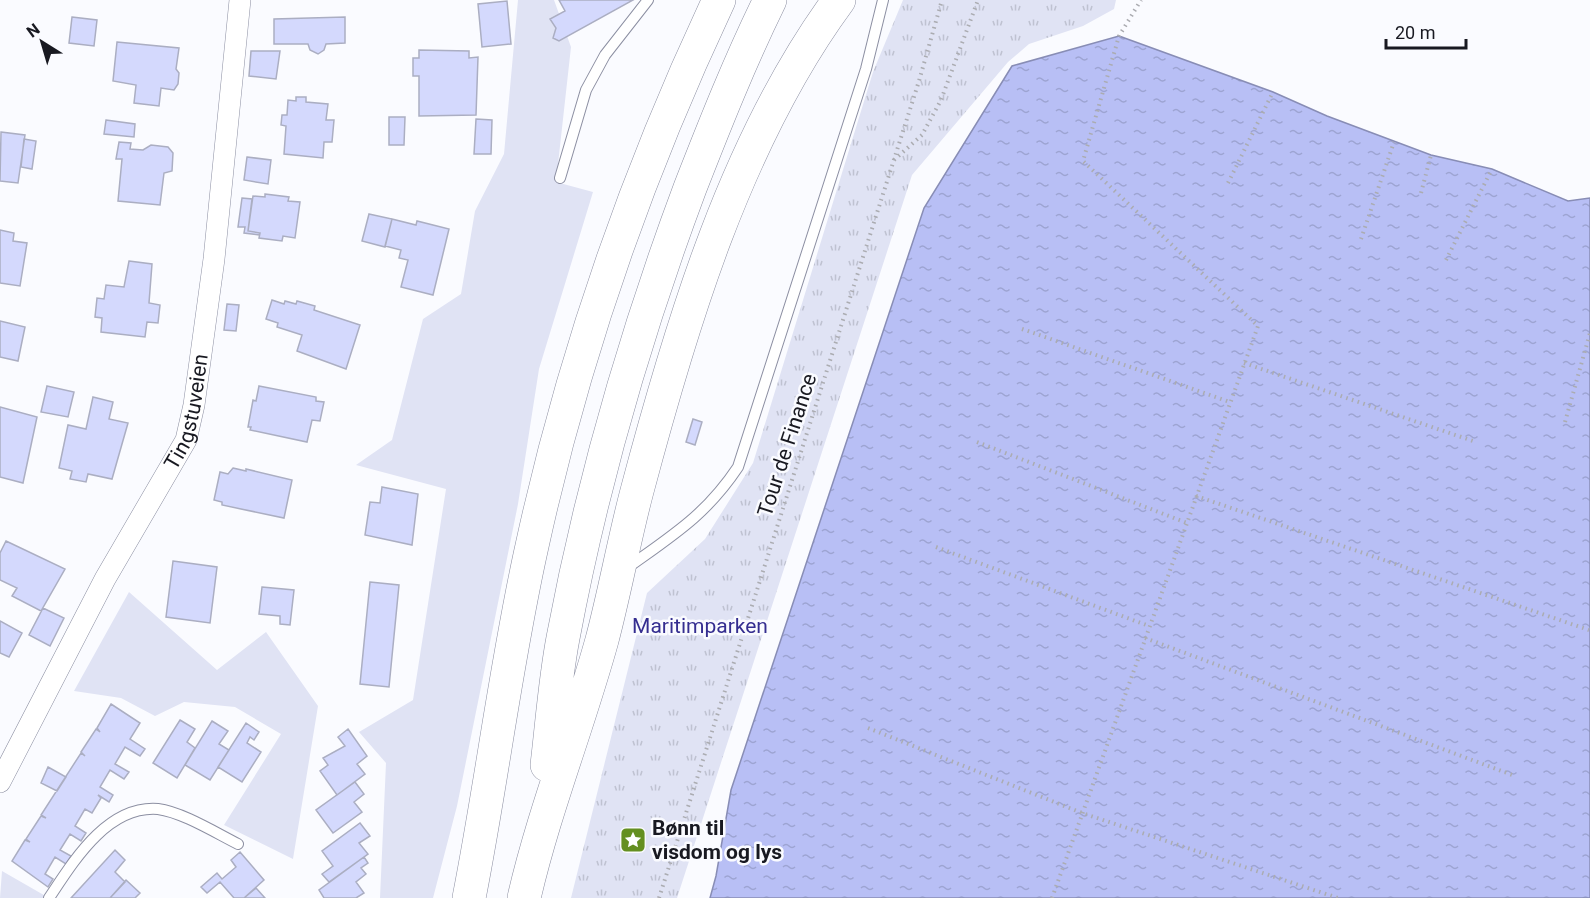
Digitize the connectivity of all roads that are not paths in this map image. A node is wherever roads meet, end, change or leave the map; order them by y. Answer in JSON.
{"nodes":[{"id":1,"x":240,"y":0,"type":"edge"},
{"id":2,"x":648,"y":0,"type":"edge"},
{"id":3,"x":719,"y":0,"type":"edge"},
{"id":4,"x":770,"y":0,"type":"edge"},
{"id":5,"x":839,"y":0,"type":"edge"},
{"id":6,"x":884,"y":0,"type":"edge"},
{"id":7,"x":561,"y":178,"type":"dead end"},
{"id":8,"x":617,"y":574,"type":"junction"},
{"id":9,"x":0,"y":782,"type":"edge"},
{"id":10,"x":238,"y":844,"type":"dead end"},
{"id":11,"x":526,"y":887,"type":"edge"},
{"id":12,"x":49,"y":898,"type":"edge"},
{"id":13,"x":469,"y":898,"type":"edge"}],
"edges":[{"from":1,"to":9,"type":"street","name":"Tingstuveien"},
{"from":2,"to":7,"type":"lane"},
{"from":3,"to":13,"type":"highway"},
{"from":4,"to":11,"type":"highway"},
{"from":5,"to":8,"type":"highway"},
{"from":6,"to":8,"type":"lane"},
{"from":8,"to":11,"type":"highway"},
{"from":10,"to":12,"type":"lane"}]}
